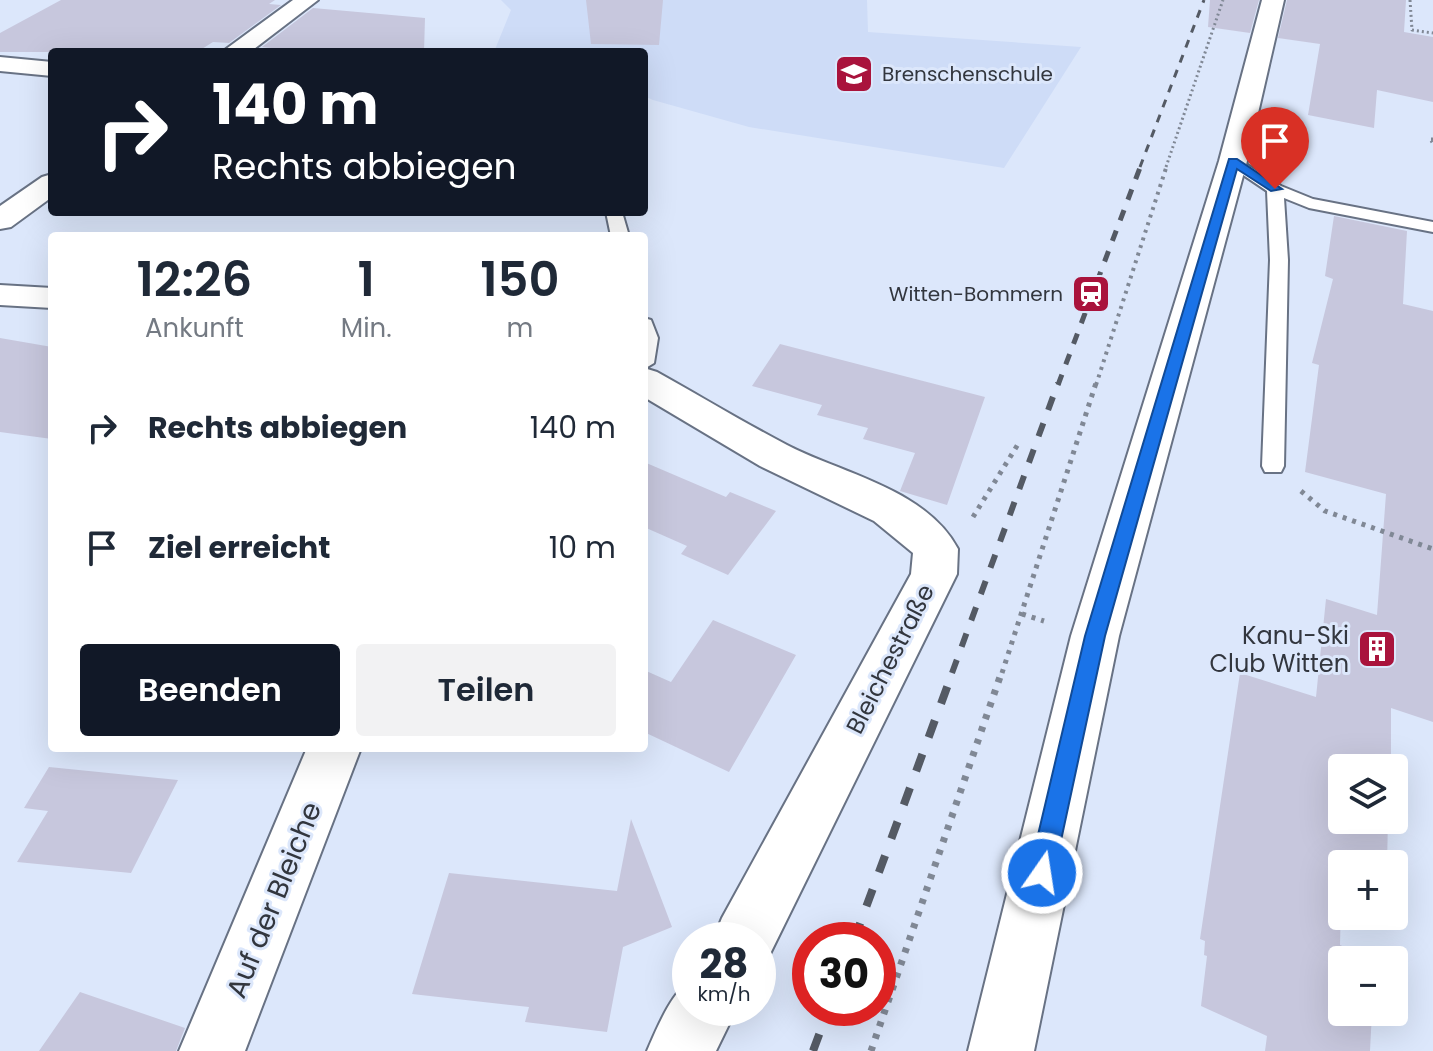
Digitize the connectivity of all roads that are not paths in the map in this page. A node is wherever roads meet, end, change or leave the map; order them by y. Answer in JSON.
{"nodes":[{"id":1,"x":307,"y":0,"type":"edge"},
{"id":2,"x":1273,"y":0,"type":"edge"},
{"id":3,"x":240,"y":48,"type":"edge"},
{"id":4,"x":0,"y":64,"type":"edge"},
{"id":5,"x":48,"y":69,"type":"edge"},
{"id":6,"x":1254,"y":175,"type":"junction"},
{"id":7,"x":48,"y":186,"type":"edge"},
{"id":8,"x":0,"y":220,"type":"edge"},
{"id":9,"x":1433,"y":227,"type":"edge"},
{"id":10,"x":0,"y":295,"type":"edge"},
{"id":11,"x":48,"y":298,"type":"edge"},
{"id":12,"x":648,"y":382,"type":"edge"},
{"id":13,"x":1273,"y":466,"type":"road end"},
{"id":14,"x":332,"y":752,"type":"edge"},
{"id":15,"x":753,"y":922,"type":"edge"},
{"id":16,"x":695,"y":1026,"type":"edge"},
{"id":17,"x":212,"y":1051,"type":"edge"},
{"id":18,"x":680,"y":1051,"type":"edge"},
{"id":19,"x":1001,"y":1051,"type":"edge"}],
"edges":[{"from":1,"to":3,"type":"street"},
{"from":2,"to":6,"type":"street"},
{"from":4,"to":5,"type":"street"},
{"from":6,"to":9,"type":"lane"},
{"from":6,"to":13,"type":"lane"},
{"from":6,"to":19,"type":"street"},
{"from":7,"to":8,"type":"street"},
{"from":10,"to":11,"type":"street"},
{"from":12,"to":15,"type":"street","name":"Bleichestraße"},
{"from":14,"to":17,"type":"street","name":"Auf der Bleiche"},
{"from":16,"to":18,"type":"street"}]}
